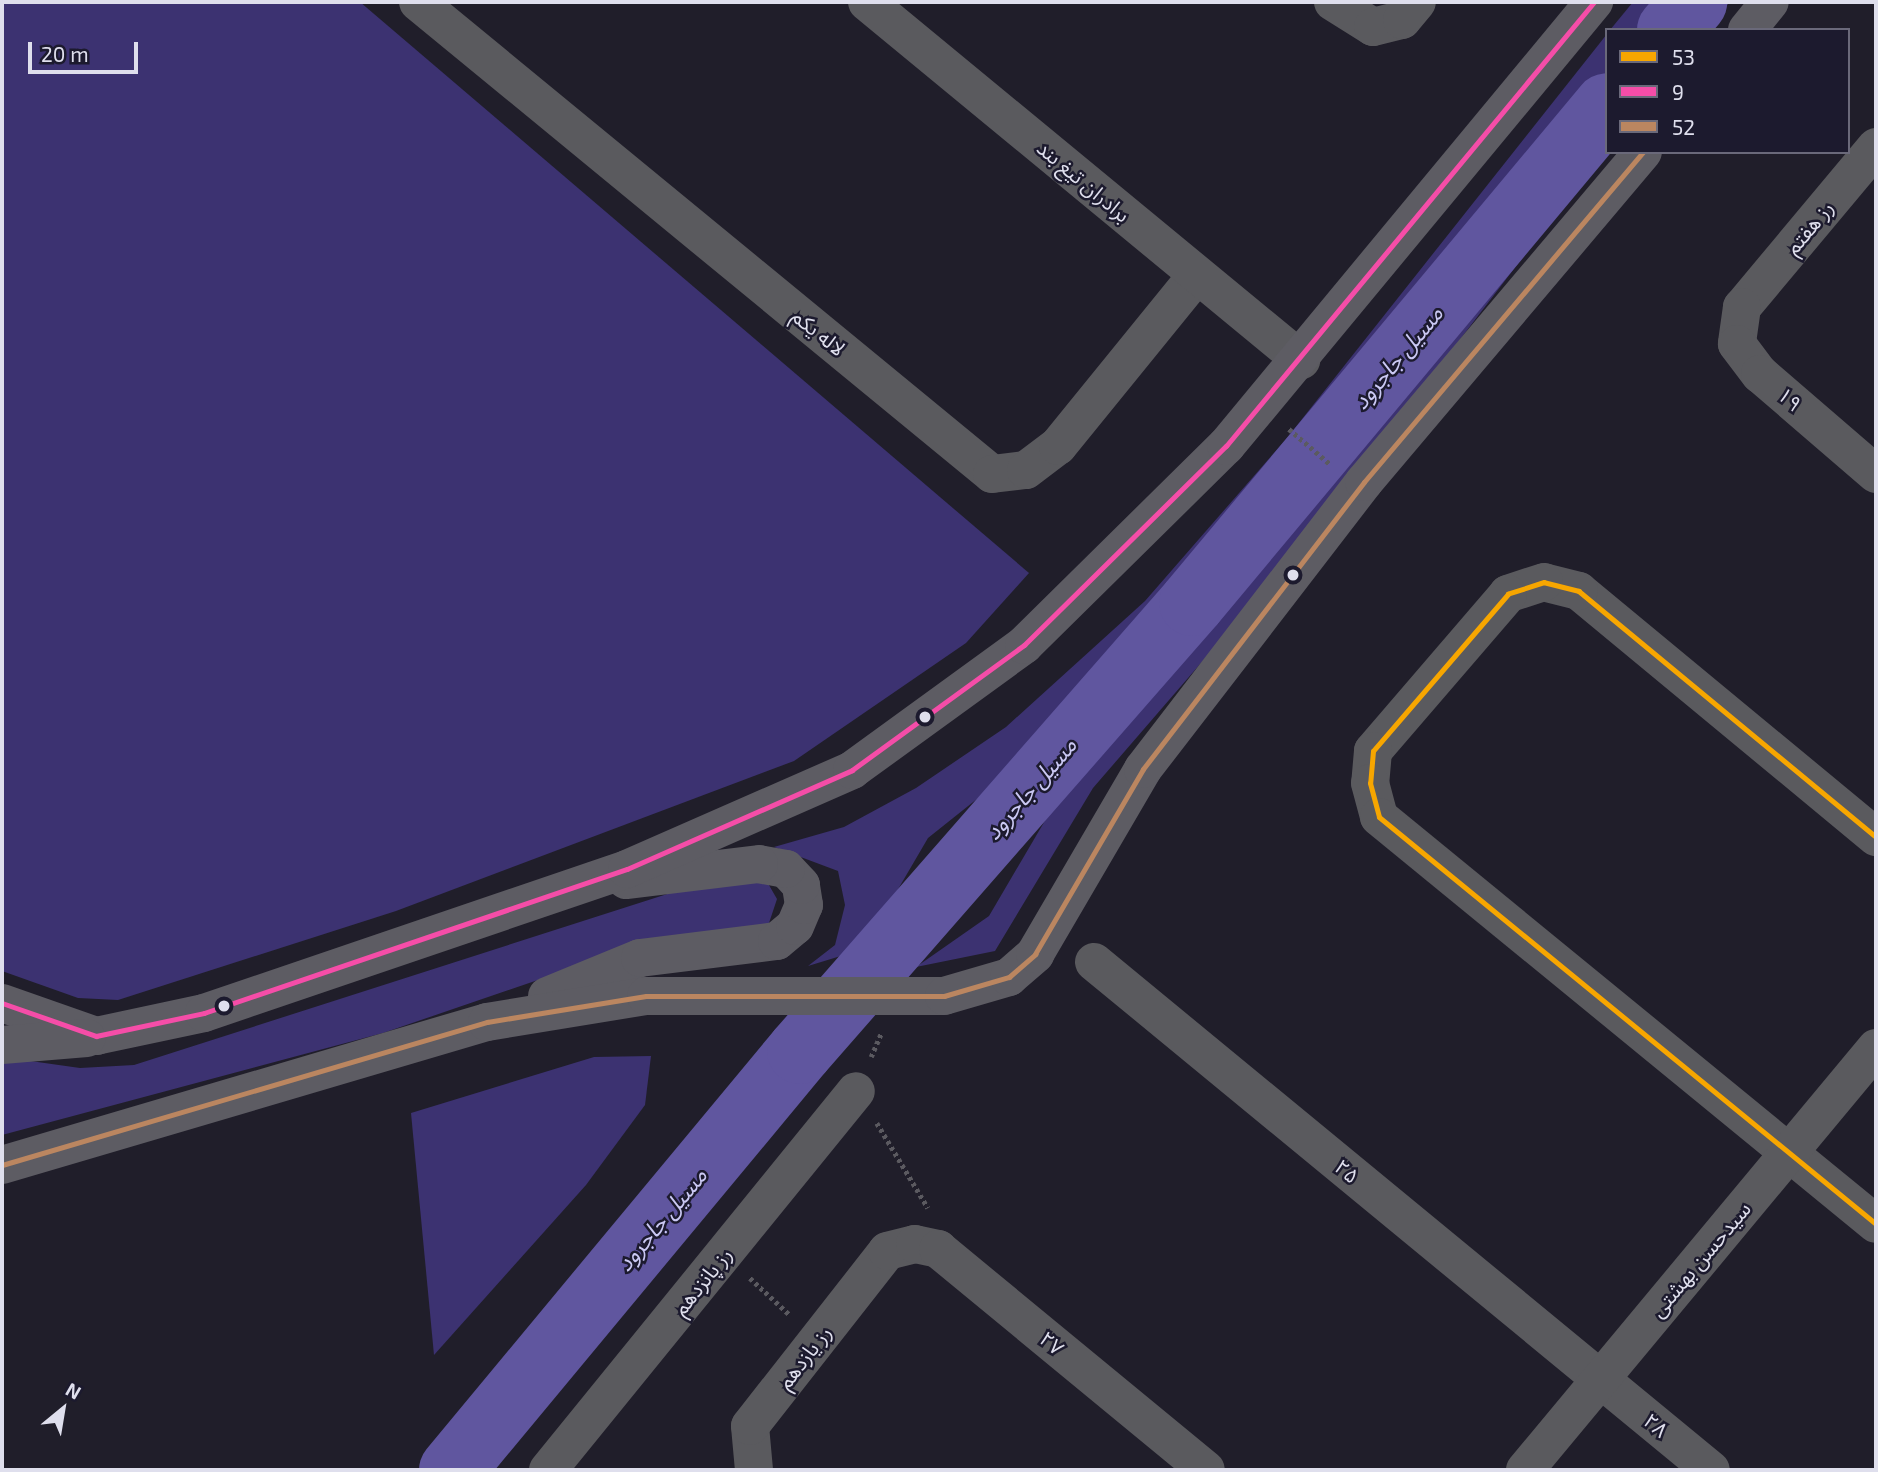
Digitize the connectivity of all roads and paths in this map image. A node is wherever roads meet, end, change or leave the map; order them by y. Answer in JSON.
{"nodes":[{"id":1,"x":418,"y":2,"type":"edge"},
{"id":2,"x":867,"y":2,"type":"edge"},
{"id":3,"x":1333,"y":2,"type":"edge"},
{"id":4,"x":1417,"y":2,"type":"edge"},
{"id":5,"x":1594,"y":2,"type":"edge"},
{"id":6,"x":1770,"y":2,"type":"edge"},
{"id":7,"x":1749,"y":28,"type":"edge"},
{"id":8,"x":1876,"y":147,"type":"edge"},
{"id":9,"x":1641,"y":154,"type":"edge"},
{"id":10,"x":1198,"y":275,"type":"junction"},
{"id":11,"x":1742,"y":307,"type":"joint"},
{"id":12,"x":1301,"y":360,"type":"junction"},
{"id":13,"x":1289,"y":431,"type":"dead end"},
{"id":14,"x":1333,"y":467,"type":"dead end"},
{"id":15,"x":1876,"y":474,"type":"edge"},
{"id":16,"x":1876,"y":837,"type":"edge"},
{"id":17,"x":583,"y":884,"type":"junction"},
{"id":18,"x":1094,"y":962,"type":"dead end"},
{"id":19,"x":897,"y":997,"type":"junction"},
{"id":20,"x":2,"y":1003,"type":"edge"},
{"id":21,"x":487,"y":1022,"type":"junction"},
{"id":22,"x":96,"y":1036,"type":"junction"},
{"id":23,"x":2,"y":1045,"type":"edge"},
{"id":24,"x":1876,"y":1048,"type":"edge"},
{"id":25,"x":856,"y":1091,"type":"junction"},
{"id":26,"x":1788,"y":1153,"type":"junction"},
{"id":27,"x":2,"y":1163,"type":"edge"},
{"id":28,"x":1876,"y":1224,"type":"edge"},
{"id":29,"x":938,"y":1250,"type":"junction"},
{"id":30,"x":723,"y":1255,"type":"junction"},
{"id":31,"x":818,"y":1339,"type":"junction"},
{"id":32,"x":1600,"y":1379,"type":"junction"},
{"id":33,"x":548,"y":1470,"type":"edge"},
{"id":34,"x":754,"y":1470,"type":"edge"},
{"id":35,"x":1206,"y":1470,"type":"edge"},
{"id":36,"x":1525,"y":1470,"type":"edge"},
{"id":37,"x":1711,"y":1470,"type":"edge"}],
"edges":[{"from":1,"to":10,"type":"street","name":"لاله یکم"},
{"from":2,"to":10,"type":"street","name":"برادران تیغ بند"},
{"from":3,"to":4,"type":"street"},
{"from":5,"to":12,"type":"main road"},
{"from":6,"to":7,"type":"main road"},
{"from":8,"to":11,"type":"street","name":"رز هفتم"},
{"from":9,"to":19,"type":"main road"},
{"from":10,"to":12,"type":"street","name":"برادران تیغ بند"},
{"from":11,"to":15,"type":"street","name":"۱۹"},
{"from":12,"to":17,"type":"main road"},
{"from":13,"to":14,"type":"path"},
{"from":16,"to":26,"type":"street"},
{"from":17,"to":21,"type":"main road"},
{"from":17,"to":22,"type":"main road"},
{"from":18,"to":32,"type":"street","name":"۲۵"},
{"from":19,"to":21,"type":"main road"},
{"from":19,"to":25,"type":"path"},
{"from":20,"to":22,"type":"main road"},
{"from":21,"to":27,"type":"main road"},
{"from":22,"to":23,"type":"main road"},
{"from":24,"to":26,"type":"street","name":"سیدحسن بهشتی"},
{"from":25,"to":29,"type":"path"},
{"from":25,"to":30,"type":"street","name":"رز پانزدهم"},
{"from":26,"to":28,"type":"street"},
{"from":26,"to":32,"type":"street","name":"سیدحسن بهشتی"},
{"from":29,"to":31,"type":"street","name":"رز یازدهم"},
{"from":29,"to":35,"type":"street","name":"۲۷"},
{"from":30,"to":31,"type":"path"},
{"from":30,"to":33,"type":"street","name":"رز پانزدهم"},
{"from":31,"to":34,"type":"street","name":"رز یازدهم"},
{"from":32,"to":36,"type":"street","name":"سیدحسن بهشتی"},
{"from":32,"to":37,"type":"street","name":"۲۸"}]}
